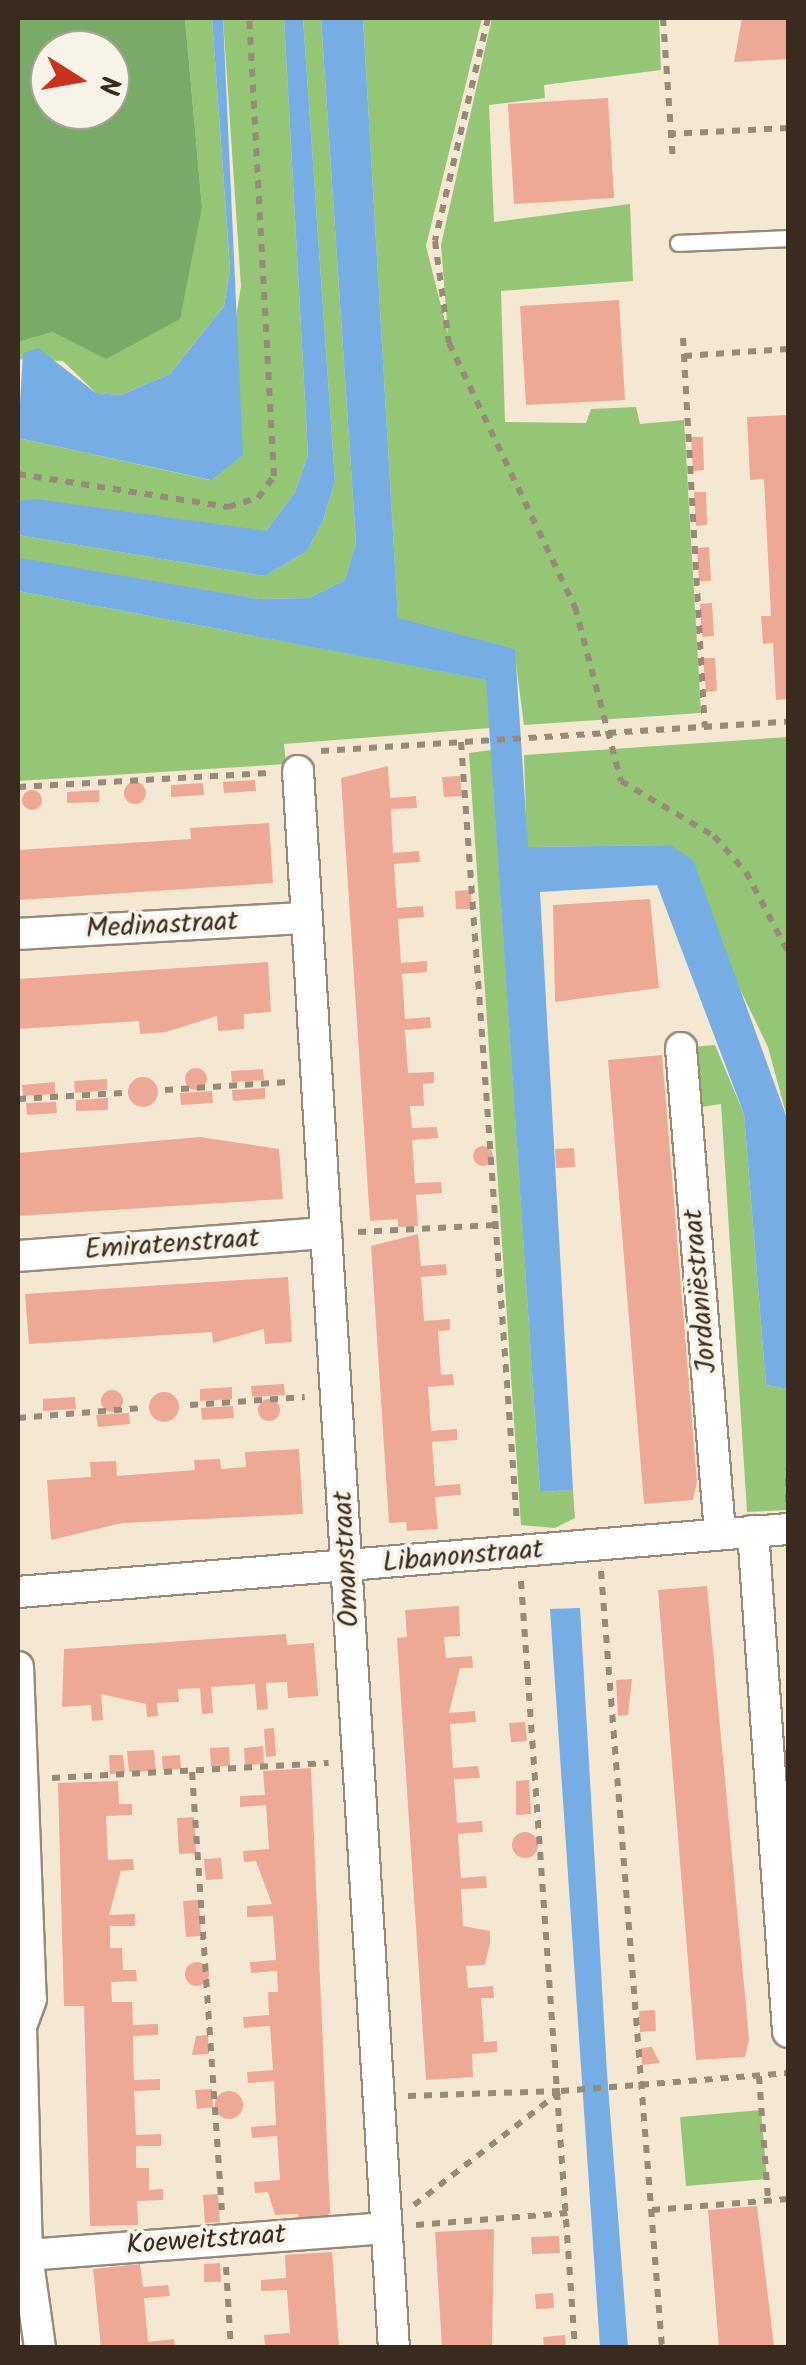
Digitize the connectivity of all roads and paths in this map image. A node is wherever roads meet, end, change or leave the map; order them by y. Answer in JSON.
{"nodes":[{"id":1,"x":249,"y":18,"type":"edge"},
{"id":2,"x":488,"y":18,"type":"edge"},
{"id":3,"x":663,"y":18,"type":"edge"},
{"id":4,"x":788,"y":128,"type":"edge"},
{"id":5,"x":668,"y":134,"type":"junction"},
{"id":6,"x":673,"y":161,"type":"dead end"},
{"id":7,"x":788,"y":238,"type":"edge"},
{"id":8,"x":678,"y":243,"type":"dead end"},
{"id":9,"x":682,"y":338,"type":"dead end"},
{"id":10,"x":788,"y":348,"type":"edge"},
{"id":11,"x":684,"y":356,"type":"junction"},
{"id":12,"x":18,"y":474,"type":"edge"},
{"id":13,"x":788,"y":722,"type":"edge"},
{"id":14,"x":705,"y":727,"type":"junction"},
{"id":15,"x":605,"y":733,"type":"junction"},
{"id":16,"x":298,"y":771,"type":"junction"},
{"id":17,"x":18,"y":787,"type":"edge"},
{"id":18,"x":306,"y":918,"type":"junction"},
{"id":19,"x":18,"y":934,"type":"edge"},
{"id":20,"x":788,"y":952,"type":"edge"},
{"id":21,"x":681,"y":1048,"type":"dead end"},
{"id":22,"x":317,"y":1080,"type":"junction"},
{"id":23,"x":165,"y":1090,"type":"dead end"},
{"id":24,"x":122,"y":1093,"type":"dead end"},
{"id":25,"x":18,"y":1099,"type":"edge"},
{"id":26,"x":496,"y":1226,"type":"dead end"},
{"id":27,"x":326,"y":1233,"type":"junction"},
{"id":28,"x":18,"y":1256,"type":"edge"},
{"id":29,"x":337,"y":1395,"type":"junction"},
{"id":30,"x":190,"y":1406,"type":"dead end"},
{"id":31,"x":142,"y":1408,"type":"dead end"},
{"id":32,"x":18,"y":1418,"type":"edge"},
{"id":33,"x":788,"y":1468,"type":"edge"},
{"id":34,"x":788,"y":1508,"type":"edge"},
{"id":35,"x":788,"y":1529,"type":"edge"},
{"id":36,"x":753,"y":1532,"type":"junction"},
{"id":37,"x":720,"y":1534,"type":"junction"},
{"id":38,"x":599,"y":1545,"type":"junction"},
{"id":39,"x":348,"y":1567,"type":"junction"},
{"id":40,"x":18,"y":1592,"type":"edge"},
{"id":41,"x":18,"y":1667,"type":"edge"},
{"id":42,"x":358,"y":1762,"type":"junction"},
{"id":43,"x":192,"y":1772,"type":"junction"},
{"id":44,"x":26,"y":1779,"type":"junction"},
{"id":45,"x":788,"y":2032,"type":"edge"},
{"id":46,"x":788,"y":2074,"type":"edge"},
{"id":47,"x":758,"y":2076,"type":"junction"},
{"id":48,"x":640,"y":2085,"type":"junction"},
{"id":49,"x":561,"y":2091,"type":"junction"},
{"id":50,"x":378,"y":2098,"type":"junction"},
{"id":51,"x":788,"y":2199,"type":"edge"},
{"id":52,"x":768,"y":2200,"type":"junction"},
{"id":53,"x":652,"y":2210,"type":"junction"},
{"id":54,"x":568,"y":2213,"type":"dead end"},
{"id":55,"x":385,"y":2228,"type":"junction"},
{"id":56,"x":224,"y":2239,"type":"junction"},
{"id":57,"x":27,"y":2255,"type":"junction"},
{"id":58,"x":40,"y":2348,"type":"edge"},
{"id":59,"x":231,"y":2348,"type":"edge"},
{"id":60,"x":394,"y":2348,"type":"edge"},
{"id":61,"x":662,"y":2348,"type":"edge"}],
"edges":[{"from":1,"to":12,"type":"path"},
{"from":2,"to":15,"type":"path"},
{"from":3,"to":5,"type":"path"},
{"from":4,"to":5,"type":"path"},
{"from":5,"to":6,"type":"path"},
{"from":7,"to":8,"type":"lane"},
{"from":9,"to":11,"type":"path"},
{"from":10,"to":11,"type":"path"},
{"from":11,"to":14,"type":"path"},
{"from":13,"to":14,"type":"path"},
{"from":14,"to":15,"type":"path"},
{"from":15,"to":16,"type":"path"},
{"from":15,"to":20,"type":"path"},
{"from":16,"to":17,"type":"path"},
{"from":16,"to":18,"type":"street","name":"Omanstraat"},
{"from":18,"to":19,"type":"street","name":"Medinastraat"},
{"from":18,"to":22,"type":"street","name":"Omanstraat"},
{"from":21,"to":37,"type":"street","name":"Jordaniëstraat"},
{"from":22,"to":23,"type":"path"},
{"from":22,"to":27,"type":"street","name":"Omanstraat"},
{"from":24,"to":25,"type":"path"},
{"from":26,"to":27,"type":"path"},
{"from":27,"to":28,"type":"street","name":"Emiratenstraat"},
{"from":27,"to":29,"type":"street","name":"Omanstraat"},
{"from":29,"to":30,"type":"path"},
{"from":29,"to":39,"type":"street","name":"Omanstraat"},
{"from":31,"to":32,"type":"path"},
{"from":33,"to":34,"type":"path"},
{"from":35,"to":36,"type":"street","name":"Libanonstraat"},
{"from":36,"to":37,"type":"street","name":"Libanonstraat"},
{"from":36,"to":45,"type":"street"},
{"from":37,"to":38,"type":"street","name":"Libanonstraat"},
{"from":38,"to":39,"type":"street","name":"Libanonstraat"},
{"from":38,"to":48,"type":"path"},
{"from":39,"to":40,"type":"street","name":"Libanonstraat"},
{"from":39,"to":42,"type":"street","name":"Omanstraat"},
{"from":41,"to":44,"type":"street"},
{"from":42,"to":43,"type":"path"},
{"from":42,"to":50,"type":"street","name":"Omanstraat"},
{"from":43,"to":44,"type":"path"},
{"from":43,"to":56,"type":"path"},
{"from":44,"to":57,"type":"street"},
{"from":46,"to":47,"type":"path"},
{"from":47,"to":48,"type":"path"},
{"from":47,"to":52,"type":"path"},
{"from":48,"to":49,"type":"path"},
{"from":48,"to":53,"type":"path"},
{"from":49,"to":50,"type":"path"},
{"from":49,"to":55,"type":"path"},
{"from":50,"to":55,"type":"street","name":"Omanstraat"},
{"from":51,"to":52,"type":"path"},
{"from":52,"to":53,"type":"path"},
{"from":53,"to":61,"type":"path"},
{"from":54,"to":55,"type":"path"},
{"from":55,"to":56,"type":"street","name":"Koeweitstraat"},
{"from":55,"to":60,"type":"street","name":"Omanstraat"},
{"from":56,"to":57,"type":"street","name":"Koeweitstraat"},
{"from":56,"to":59,"type":"path"},
{"from":57,"to":58,"type":"street"}]}
